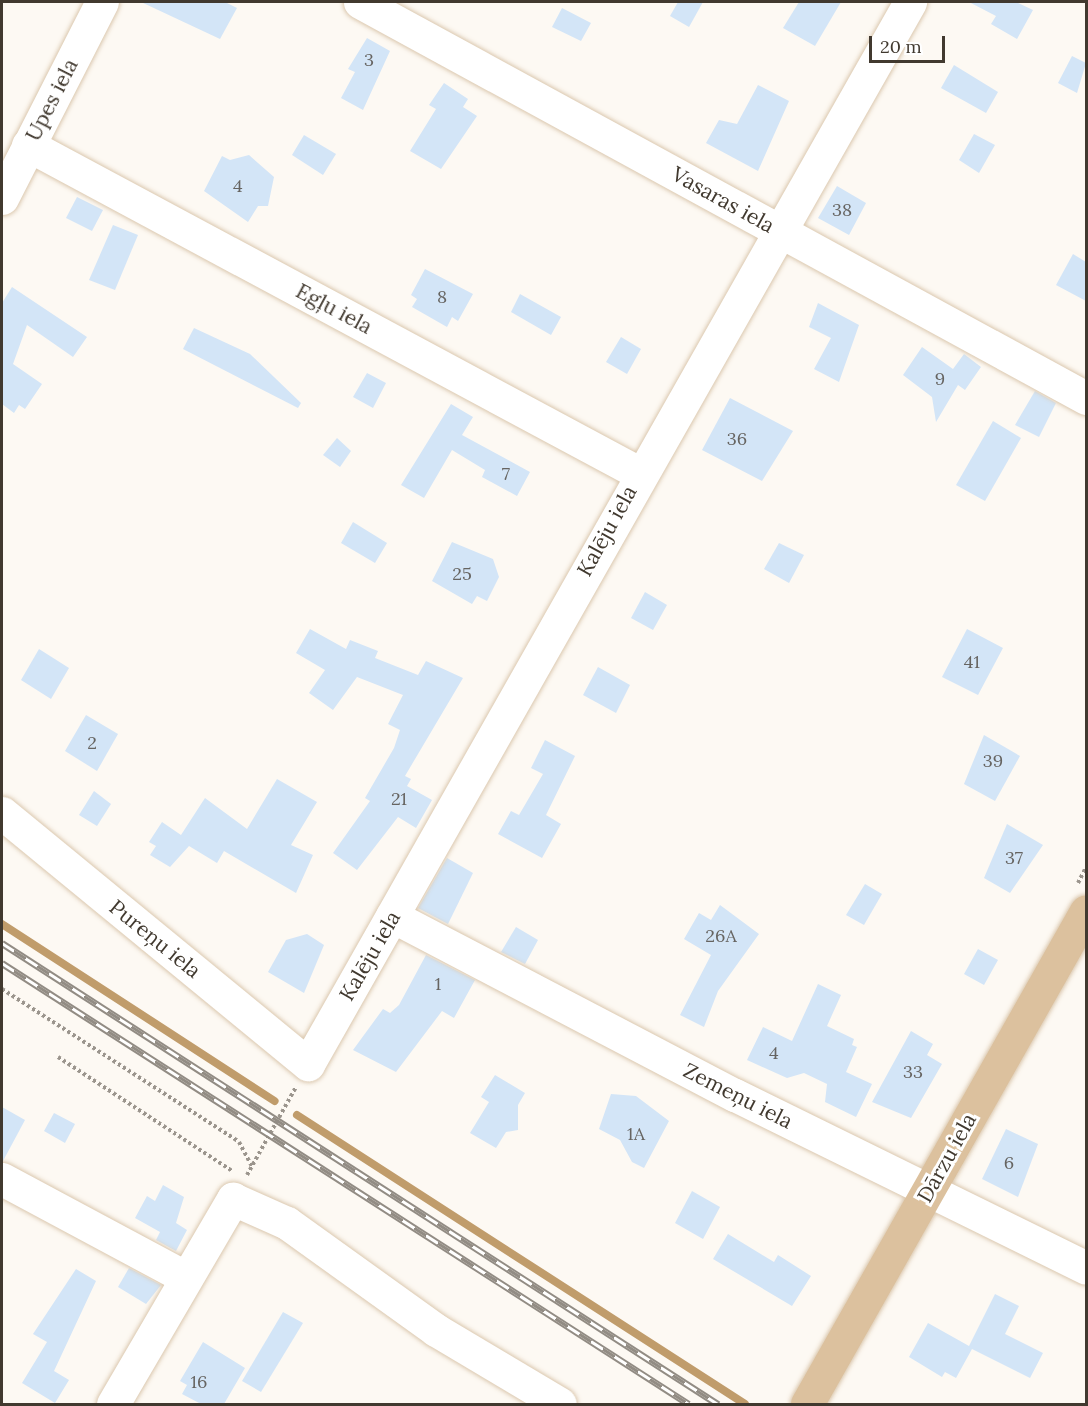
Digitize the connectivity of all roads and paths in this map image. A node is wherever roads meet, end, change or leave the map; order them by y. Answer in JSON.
{"nodes":[{"id":1,"x":102,"y":2,"type":"edge"},
{"id":2,"x":360,"y":2,"type":"edge"},
{"id":3,"x":910,"y":2,"type":"edge"},
{"id":4,"x":28,"y":145,"type":"junction"},
{"id":5,"x":2,"y":198,"type":"edge"},
{"id":6,"x":778,"y":230,"type":"junction"},
{"id":7,"x":1086,"y":398,"type":"edge"},
{"id":8,"x":639,"y":473,"type":"junction"},
{"id":9,"x":2,"y":813,"type":"edge"},
{"id":10,"x":1086,"y":911,"type":"edge"},
{"id":11,"x":392,"y":916,"type":"junction"},
{"id":12,"x":2,"y":989,"type":"edge"},
{"id":13,"x":58,"y":1057,"type":"dead end"},
{"id":14,"x":308,"y":1064,"type":"junction"},
{"id":15,"x":252,"y":1166,"type":"junction"},
{"id":16,"x":2,"y":1179,"type":"edge"},
{"id":17,"x":238,"y":1191,"type":"junction"},
{"id":18,"x":928,"y":1192,"type":"junction"},
{"id":19,"x":1086,"y":1268,"type":"edge"},
{"id":20,"x":185,"y":1277,"type":"junction"},
{"id":21,"x":113,"y":1404,"type":"edge"},
{"id":22,"x":560,"y":1404,"type":"edge"},
{"id":23,"x":807,"y":1404,"type":"edge"}],
"edges":[{"from":1,"to":4,"type":"street","name":"Upes iela"},
{"from":2,"to":6,"type":"street","name":"Vasaras iela"},
{"from":3,"to":6,"type":"street","name":"Kalēju iela"},
{"from":4,"to":5,"type":"street","name":"Upes iela"},
{"from":4,"to":8,"type":"street","name":"Egļu iela"},
{"from":6,"to":7,"type":"street","name":"Vasaras iela"},
{"from":6,"to":8,"type":"street","name":"Kalēju iela"},
{"from":8,"to":11,"type":"street","name":"Kalēju iela"},
{"from":9,"to":14,"type":"street","name":"Pureņu iela"},
{"from":10,"to":18,"type":"main road","name":"Dārzu iela"},
{"from":11,"to":14,"type":"street","name":"Kalēju iela"},
{"from":11,"to":18,"type":"street","name":"Zemeņu iela"},
{"from":12,"to":15,"type":"path"},
{"from":13,"to":17,"type":"path"},
{"from":14,"to":15,"type":"path"},
{"from":15,"to":17,"type":"path"},
{"from":16,"to":20,"type":"street"},
{"from":17,"to":20,"type":"street"},
{"from":17,"to":22,"type":"street"},
{"from":18,"to":19,"type":"street","name":"Zemeņu iela"},
{"from":18,"to":23,"type":"main road","name":"Dārzu iela"},
{"from":20,"to":21,"type":"street"}]}
